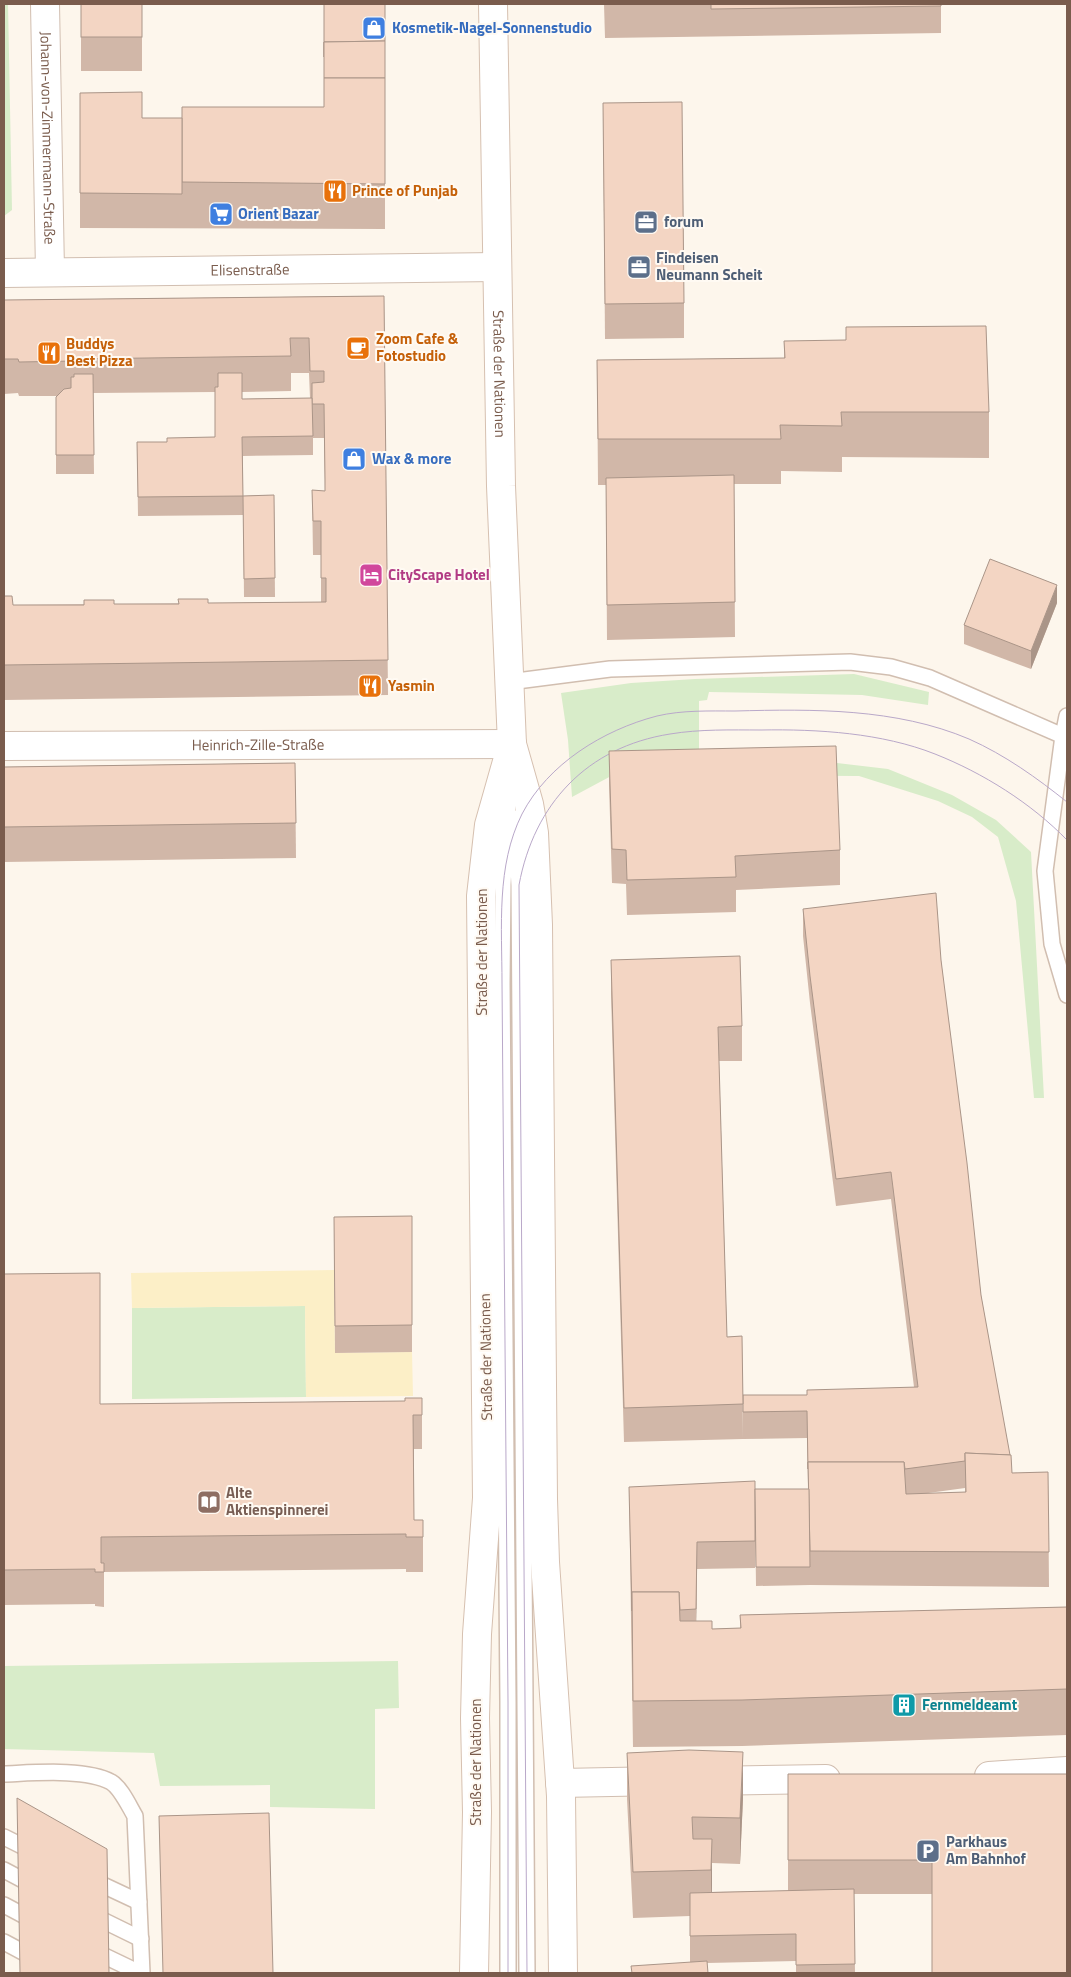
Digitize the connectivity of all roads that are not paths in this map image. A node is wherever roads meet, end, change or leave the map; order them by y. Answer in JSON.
{"nodes":[{"id":1,"x":45,"y":4,"type":"edge"},
{"id":2,"x":493,"y":4,"type":"edge"},
{"id":3,"x":497,"y":267,"type":"junction"},
{"id":4,"x":50,"y":271,"type":"junction"},
{"id":5,"x":4,"y":273,"type":"edge"},
{"id":6,"x":509,"y":682,"type":"junction"},
{"id":7,"x":1067,"y":716,"type":"edge"},
{"id":8,"x":1064,"y":736,"type":"junction"},
{"id":9,"x":512,"y":744,"type":"junction"},
{"id":10,"x":4,"y":746,"type":"edge"},
{"id":11,"x":1067,"y":995,"type":"edge"},
{"id":12,"x":1067,"y":1771,"type":"edge"},
{"id":13,"x":4,"y":1774,"type":"edge"},
{"id":14,"x":962,"y":1777,"type":"edge"},
{"id":15,"x":854,"y":1778,"type":"edge"},
{"id":16,"x":560,"y":1783,"type":"junction"},
{"id":17,"x":4,"y":1837,"type":"edge"},
{"id":18,"x":45,"y":1858,"type":"edge"},
{"id":19,"x":4,"y":1870,"type":"edge"},
{"id":20,"x":78,"y":1874,"type":"edge"},
{"id":21,"x":46,"y":1892,"type":"edge"},
{"id":22,"x":139,"y":1902,"type":"junction"},
{"id":23,"x":4,"y":1905,"type":"edge"},
{"id":24,"x":79,"y":1908,"type":"edge"},
{"id":25,"x":50,"y":1929,"type":"edge"},
{"id":26,"x":141,"y":1939,"type":"junction"},
{"id":27,"x":4,"y":1942,"type":"edge"},
{"id":28,"x":81,"y":1944,"type":"edge"},
{"id":29,"x":62,"y":1973,"type":"edge"},
{"id":30,"x":141,"y":1973,"type":"edge"},
{"id":31,"x":474,"y":1973,"type":"edge"},
{"id":32,"x":508,"y":1973,"type":"edge"},
{"id":33,"x":527,"y":1973,"type":"edge"},
{"id":34,"x":563,"y":1973,"type":"edge"}],
"edges":[{"from":1,"to":4,"type":"main road","name":"Johann-von-Zimmermann-Straße"},
{"from":2,"to":3,"type":"main road","name":"Straße der Nationen"},
{"from":3,"to":4,"type":"main road","name":"Elisenstraße"},
{"from":3,"to":6,"type":"main road","name":"Straße der Nationen"},
{"from":4,"to":5,"type":"main road","name":"Elisenstraße"},
{"from":6,"to":8,"type":"lane"},
{"from":6,"to":9,"type":"main road","name":"Straße der Nationen"},
{"from":7,"to":8,"type":"lane"},
{"from":8,"to":11,"type":"lane"},
{"from":9,"to":10,"type":"main road","name":"Heinrich-Zille-Straße"},
{"from":9,"to":16,"type":"main road","name":"Straße der Nationen"},
{"from":9,"to":31,"type":"main road","name":"Straße der Nationen"},
{"from":9,"to":32,"type":"lane"},
{"from":9,"to":33,"type":"lane"},
{"from":12,"to":14,"type":"main road"},
{"from":13,"to":22,"type":"lane"},
{"from":15,"to":16,"type":"main road"},
{"from":16,"to":34,"type":"main road","name":"Straße der Nationen"},
{"from":17,"to":18,"type":"lane"},
{"from":19,"to":21,"type":"lane"},
{"from":20,"to":22,"type":"lane"},
{"from":22,"to":26,"type":"lane"},
{"from":23,"to":25,"type":"lane"},
{"from":24,"to":26,"type":"lane"},
{"from":26,"to":30,"type":"lane"},
{"from":27,"to":29,"type":"lane"},
{"from":28,"to":30,"type":"lane"}]}
